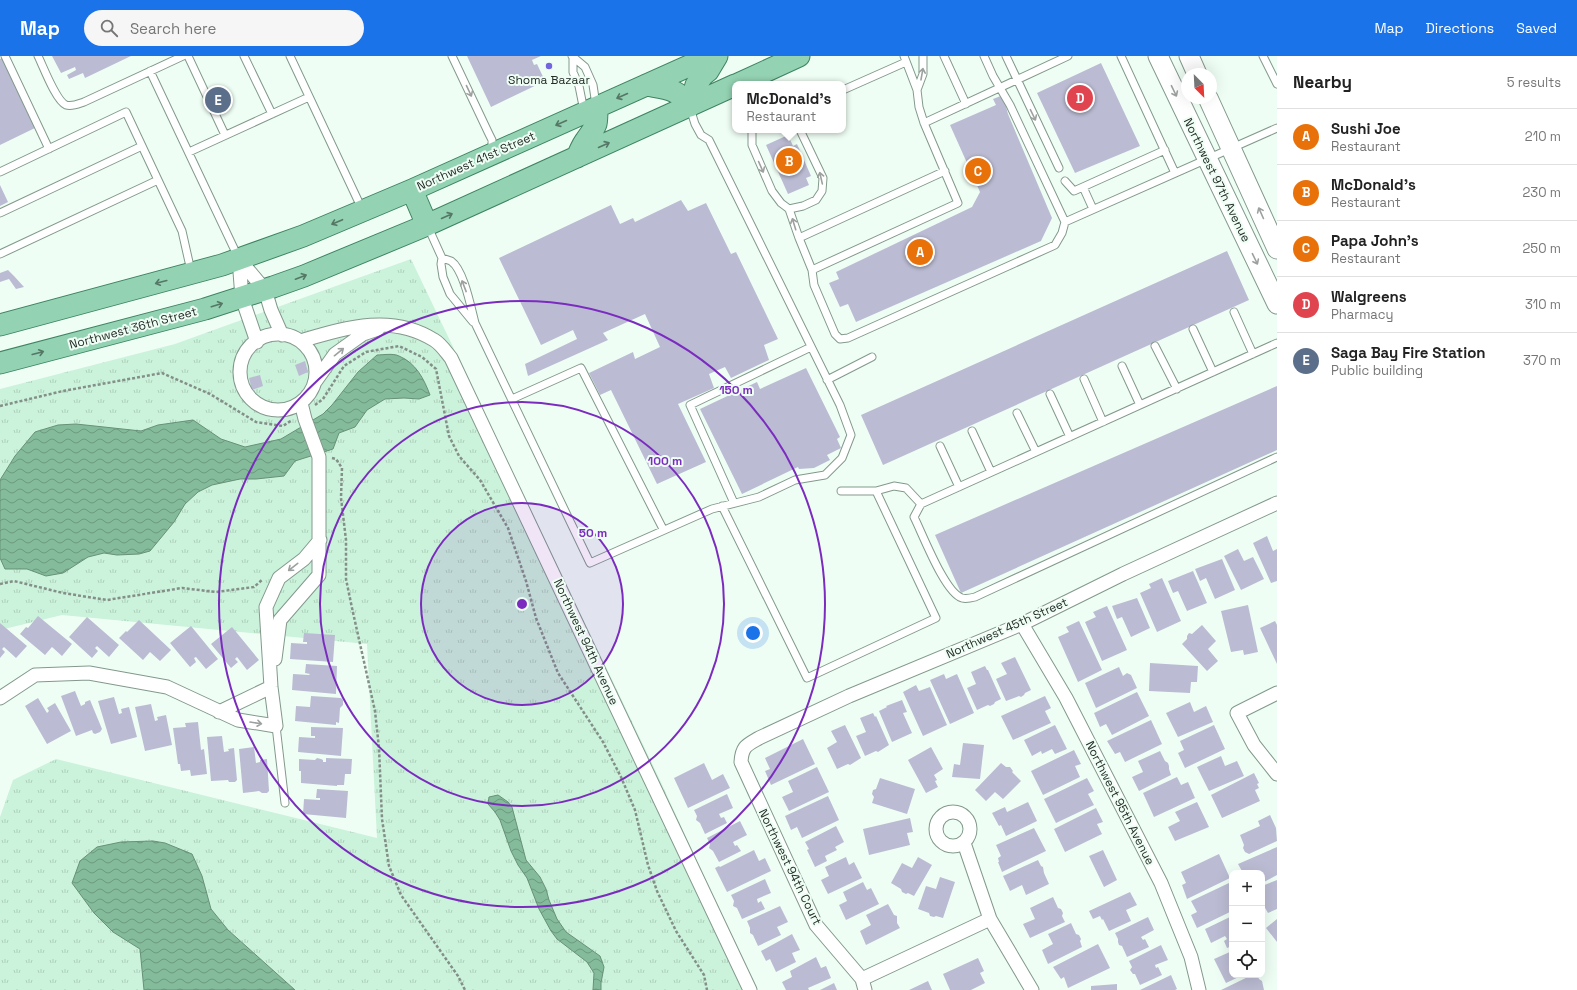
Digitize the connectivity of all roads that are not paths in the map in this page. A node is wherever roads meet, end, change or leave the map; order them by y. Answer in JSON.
{"nodes":[{"id":1,"x":5,"y":56,"type":"edge"},
{"id":2,"x":38,"y":56,"type":"edge"},
{"id":3,"x":183,"y":56,"type":"edge"},
{"id":4,"x":188,"y":56,"type":"edge"},
{"id":5,"x":244,"y":56,"type":"edge"},
{"id":6,"x":290,"y":56,"type":"edge"},
{"id":7,"x":452,"y":56,"type":"edge"},
{"id":8,"x":573,"y":56,"type":"edge"},
{"id":9,"x":717,"y":56,"type":"edge"},
{"id":10,"x":799,"y":56,"type":"edge"},
{"id":11,"x":923,"y":56,"type":"edge"},
{"id":12,"x":944,"y":56,"type":"edge"},
{"id":13,"x":984,"y":56,"type":"edge"},
{"id":14,"x":1006,"y":56,"type":"edge"},
{"id":15,"x":1068,"y":56,"type":"edge"},
{"id":16,"x":1121,"y":56,"type":"edge"},
{"id":17,"x":1158,"y":56,"type":"edge"},
{"id":18,"x":1189,"y":56,"type":"edge"},
{"id":19,"x":1263,"y":56,"type":"edge"},
{"id":20,"x":698,"y":58,"type":"edge"},
{"id":21,"x":905,"y":59,"type":"edge"},
{"id":22,"x":774,"y":61,"type":"edge"},
{"id":23,"x":1194,"y":68,"type":"edge"},
{"id":24,"x":150,"y":71,"type":"junction"},
{"id":25,"x":1016,"y":80,"type":"junction"},
{"id":26,"x":743,"y":81,"type":"edge"},
{"id":27,"x":1277,"y":84,"type":"edge"},
{"id":28,"x":646,"y":85,"type":"junction"},
{"id":29,"x":732,"y":87,"type":"edge"},
{"id":30,"x":846,"y":88,"type":"edge"},
{"id":31,"x":1000,"y":88,"type":"junction"},
{"id":32,"x":917,"y":90,"type":"junction"},
{"id":33,"x":309,"y":97,"type":"junction"},
{"id":34,"x":966,"y":104,"type":"junction"},
{"id":35,"x":1211,"y":104,"type":"edge"},
{"id":36,"x":690,"y":106,"type":"junction"},
{"id":37,"x":590,"y":110,"type":"junction"},
{"id":38,"x":272,"y":114,"type":"junction"},
{"id":39,"x":924,"y":123,"type":"junction"},
{"id":40,"x":1277,"y":128,"type":"edge"},
{"id":41,"x":752,"y":133,"type":"edge"},
{"id":42,"x":801,"y":133,"type":"edge"},
{"id":43,"x":225,"y":135,"type":"junction"},
{"id":44,"x":142,"y":146,"type":"junction"},
{"id":45,"x":1232,"y":148,"type":"junction"},
{"id":46,"x":49,"y":149,"type":"junction"},
{"id":47,"x":1165,"y":150,"type":"junction"},
{"id":48,"x":189,"y":152,"type":"junction"},
{"id":49,"x":492,"y":154,"type":"junction"},
{"id":50,"x":577,"y":157,"type":"junction"},
{"id":51,"x":1207,"y":159,"type":"junction"},
{"id":52,"x":1058,"y":168,"type":"dead end"},
{"id":53,"x":945,"y":171,"type":"junction"},
{"id":54,"x":0,"y":172,"type":"edge"},
{"id":55,"x":1175,"y":173,"type":"junction"},
{"id":56,"x":158,"y":180,"type":"junction"},
{"id":57,"x":1065,"y":181,"type":"dead end"},
{"id":58,"x":1083,"y":187,"type":"junction"},
{"id":59,"x":412,"y":190,"type":"junction"},
{"id":60,"x":789,"y":209,"type":"junction"},
{"id":61,"x":1093,"y":209,"type":"junction"},
{"id":62,"x":363,"y":212,"type":"junction"},
{"id":63,"x":0,"y":213,"type":"edge"},
{"id":64,"x":1065,"y":222,"type":"junction"},
{"id":65,"x":427,"y":225,"type":"junction"},
{"id":66,"x":798,"y":238,"type":"junction"},
{"id":67,"x":1277,"y":249,"type":"edge"},
{"id":68,"x":0,"y":254,"type":"edge"},
{"id":69,"x":442,"y":258,"type":"junction"},
{"id":70,"x":239,"y":259,"type":"junction"},
{"id":71,"x":812,"y":270,"type":"junction"},
{"id":72,"x":192,"y":274,"type":"junction"},
{"id":73,"x":265,"y":290,"type":"junction"},
{"id":74,"x":242,"y":298,"type":"junction"},
{"id":75,"x":1277,"y":304,"type":"edge"},
{"id":76,"x":1234,"y":312,"type":"dead end"},
{"id":77,"x":474,"y":323,"type":"junction"},
{"id":78,"x":391,"y":324,"type":"junction"},
{"id":79,"x":0,"y":325,"type":"edge"},
{"id":80,"x":1193,"y":329,"type":"dead end"},
{"id":81,"x":282,"y":334,"type":"junction"},
{"id":82,"x":300,"y":341,"type":"junction"},
{"id":83,"x":257,"y":342,"type":"junction"},
{"id":84,"x":1277,"y":343,"type":"edge"},
{"id":85,"x":1155,"y":346,"type":"dead end"},
{"id":86,"x":811,"y":347,"type":"junction"},
{"id":87,"x":1253,"y":354,"type":"junction"},
{"id":88,"x":872,"y":357,"type":"dead end"},
{"id":89,"x":0,"y":363,"type":"edge"},
{"id":90,"x":1122,"y":366,"type":"dead end"},
{"id":91,"x":1213,"y":372,"type":"junction"},
{"id":92,"x":1084,"y":379,"type":"dead end"},
{"id":93,"x":827,"y":380,"type":"junction"},
{"id":94,"x":315,"y":382,"type":"junction"},
{"id":95,"x":1177,"y":388,"type":"junction"},
{"id":96,"x":1050,"y":394,"type":"dead end"},
{"id":97,"x":512,"y":400,"type":"junction"},
{"id":98,"x":1140,"y":405,"type":"junction"},
{"id":99,"x":304,"y":412,"type":"junction"},
{"id":100,"x":1017,"y":413,"type":"dead end"},
{"id":101,"x":1103,"y":422,"type":"junction"},
{"id":102,"x":972,"y":431,"type":"dead end"},
{"id":103,"x":1070,"y":437,"type":"junction"},
{"id":104,"x":940,"y":446,"type":"dead end"},
{"id":105,"x":1036,"y":452,"type":"junction"},
{"id":106,"x":1277,"y":458,"type":"edge"},
{"id":107,"x":991,"y":472,"type":"junction"},
{"id":108,"x":959,"y":487,"type":"junction"},
{"id":109,"x":841,"y":491,"type":"dead end"},
{"id":110,"x":876,"y":491,"type":"junction"},
{"id":111,"x":734,"y":503,"type":"junction"},
{"id":112,"x":1277,"y":503,"type":"edge"},
{"id":113,"x":921,"y":504,"type":"junction"},
{"id":114,"x":722,"y":506,"type":"junction"},
{"id":115,"x":663,"y":529,"type":"junction"},
{"id":116,"x":320,"y":540,"type":"junction"},
{"id":117,"x":1022,"y":624,"type":"junction"},
{"id":118,"x":271,"y":687,"type":"junction"},
{"id":119,"x":1277,"y":693,"type":"edge"},
{"id":120,"x":0,"y":698,"type":"edge"},
{"id":121,"x":219,"y":712,"type":"junction"},
{"id":122,"x":276,"y":726,"type":"junction"},
{"id":123,"x":741,"y":757,"type":"joint"},
{"id":124,"x":1277,"y":774,"type":"edge"},
{"id":125,"x":285,"y":803,"type":"dead end"},
{"id":126,"x":964,"y":843,"type":"dead end"},
{"id":127,"x":990,"y":919,"type":"junction"},
{"id":128,"x":863,"y":985,"type":"edge"},
{"id":129,"x":750,"y":990,"type":"edge"},
{"id":130,"x":1032,"y":990,"type":"edge"},
{"id":131,"x":1199,"y":990,"type":"edge"}],
"edges":[{"from":1,"to":46,"type":"lane"},
{"from":2,"to":24,"type":"lane"},
{"from":3,"to":24,"type":"lane"},
{"from":4,"to":43,"type":"lane"},
{"from":5,"to":38,"type":"lane"},
{"from":6,"to":33,"type":"lane"},
{"from":7,"to":49,"type":"lane","one_way":true},
{"from":8,"to":37,"type":"lane"},
{"from":8,"to":37,"type":"lane"},
{"from":9,"to":36,"type":"main road"},
{"from":10,"to":22,"type":"main road"},
{"from":32,"to":11,"type":"lane","one_way":true},
{"from":12,"to":34,"type":"lane"},
{"from":13,"to":31,"type":"lane"},
{"from":14,"to":25,"type":"lane"},
{"from":15,"to":25,"type":"lane"},
{"from":16,"to":47,"type":"lane"},
{"from":17,"to":51,"type":"street","name":"Northwest 97th Avenue","one_way":true},
{"from":18,"to":23,"type":"street"},
{"from":19,"to":27,"type":"lane"},
{"from":20,"to":28,"type":"main road","name":"Northwest 41st Street"},
{"from":21,"to":30,"type":"lane"},
{"from":21,"to":32,"type":"lane"},
{"from":22,"to":26,"type":"main road"},
{"from":24,"to":48,"type":"lane"},
{"from":25,"to":31,"type":"lane"},
{"from":25,"to":52,"type":"lane","one_way":true},
{"from":28,"to":36,"type":"main road"},
{"from":28,"to":37,"type":"main road","name":"Northwest 41st Street","one_way":true},
{"from":29,"to":36,"type":"main road"},
{"from":31,"to":34,"type":"lane"},
{"from":31,"to":64,"type":"lane"},
{"from":32,"to":39,"type":"lane"},
{"from":33,"to":38,"type":"lane"},
{"from":33,"to":62,"type":"lane"},
{"from":34,"to":39,"type":"lane"},
{"from":35,"to":45,"type":"street","name":"Northwest 97th Avenue"},
{"from":50,"to":36,"type":"main road","one_way":true},
{"from":36,"to":86,"type":"lane"},
{"from":37,"to":49,"type":"main road","name":"Northwest 41st Street","one_way":true},
{"from":37,"to":50,"type":"main road"},
{"from":38,"to":43,"type":"lane"},
{"from":39,"to":53,"type":"lane"},
{"from":40,"to":45,"type":"lane"},
{"from":41,"to":60,"type":"lane","one_way":true},
{"from":60,"to":42,"type":"lane","one_way":true},
{"from":43,"to":48,"type":"lane"},
{"from":44,"to":46,"type":"lane"},
{"from":44,"to":56,"type":"lane"},
{"from":44,"to":63,"type":"lane"},
{"from":45,"to":51,"type":"lane"},
{"from":67,"to":45,"type":"street","name":"Northwest 97th Avenue","one_way":true},
{"from":46,"to":54,"type":"lane"},
{"from":47,"to":55,"type":"lane"},
{"from":47,"to":58,"type":"lane"},
{"from":48,"to":70,"type":"lane"},
{"from":49,"to":59,"type":"main road","name":"Northwest 41st Street"},
{"from":65,"to":50,"type":"main road","one_way":true},
{"from":51,"to":55,"type":"lane"},
{"from":51,"to":75,"type":"street","name":"Northwest 97th Avenue","one_way":true},
{"from":53,"to":66,"type":"lane"},
{"from":53,"to":71,"type":"lane"},
{"from":55,"to":61,"type":"lane"},
{"from":56,"to":68,"type":"lane"},
{"from":56,"to":72,"type":"lane"},
{"from":57,"to":58,"type":"lane"},
{"from":58,"to":61,"type":"lane"},
{"from":59,"to":62,"type":"main road","name":"Northwest 41st Street"},
{"from":59,"to":65,"type":"main road"},
{"from":66,"to":60,"type":"lane","one_way":true},
{"from":61,"to":64,"type":"lane"},
{"from":62,"to":70,"type":"main road","name":"Northwest 41st Street","one_way":true},
{"from":64,"to":71,"type":"lane"},
{"from":65,"to":69,"type":"lane"},
{"from":73,"to":65,"type":"main road","one_way":true},
{"from":66,"to":71,"type":"lane"},
{"from":69,"to":77,"type":"lane"},
{"from":77,"to":69,"type":"lane","one_way":true},
{"from":70,"to":72,"type":"main road"},
{"from":70,"to":73,"type":"street"},
{"from":70,"to":74,"type":"street"},
{"from":72,"to":79,"type":"main road","one_way":true},
{"from":73,"to":74,"type":"main road","name":"Northwest 36th Street"},
{"from":73,"to":81,"type":"street"},
{"from":74,"to":83,"type":"street"},
{"from":89,"to":74,"type":"main road","name":"Northwest 36th Street","one_way":true},
{"from":76,"to":87,"type":"lane"},
{"from":77,"to":97,"type":"lane"},
{"from":78,"to":82,"type":"street","name":"Northwest 94th Avenue"},
{"from":94,"to":78,"type":"street","one_way":true},
{"from":78,"to":129,"type":"street","name":"Northwest 94th Avenue"},
{"from":80,"to":91,"type":"lane"},
{"from":81,"to":82,"type":"street"},
{"from":81,"to":83,"type":"street"},
{"from":82,"to":94,"type":"street"},
{"from":83,"to":99,"type":"street"},
{"from":84,"to":87,"type":"lane"},
{"from":85,"to":95,"type":"lane"},
{"from":86,"to":93,"type":"lane"},
{"from":86,"to":111,"type":"lane"},
{"from":87,"to":91,"type":"lane"},
{"from":88,"to":93,"type":"lane"},
{"from":90,"to":98,"type":"lane"},
{"from":91,"to":95,"type":"lane"},
{"from":92,"to":101,"type":"lane"},
{"from":93,"to":111,"type":"lane"},
{"from":94,"to":99,"type":"street"},
{"from":95,"to":98,"type":"lane"},
{"from":96,"to":103,"type":"lane"},
{"from":97,"to":115,"type":"lane"},
{"from":97,"to":115,"type":"lane"},
{"from":98,"to":101,"type":"lane"},
{"from":99,"to":116,"type":"street"},
{"from":100,"to":105,"type":"lane"},
{"from":101,"to":103,"type":"lane"},
{"from":102,"to":107,"type":"lane"},
{"from":103,"to":105,"type":"lane"},
{"from":104,"to":108,"type":"lane"},
{"from":105,"to":107,"type":"lane"},
{"from":106,"to":113,"type":"lane"},
{"from":107,"to":108,"type":"lane"},
{"from":108,"to":113,"type":"lane"},
{"from":109,"to":110,"type":"lane"},
{"from":110,"to":113,"type":"lane"},
{"from":110,"to":114,"type":"lane"},
{"from":111,"to":114,"type":"lane"},
{"from":112,"to":117,"type":"street","name":"Northwest 45th Street"},
{"from":114,"to":115,"type":"lane"},
{"from":116,"to":118,"type":"street"},
{"from":116,"to":118,"type":"street","one_way":true},
{"from":117,"to":123,"type":"street","name":"Northwest 45th Street"},
{"from":117,"to":131,"type":"street","name":"Northwest 95th Avenue"},
{"from":118,"to":121,"type":"street"},
{"from":118,"to":122,"type":"street"},
{"from":119,"to":124,"type":"street"},
{"from":120,"to":121,"type":"street"},
{"from":121,"to":122,"type":"street","one_way":true},
{"from":122,"to":125,"type":"lane"},
{"from":123,"to":128,"type":"street","name":"Northwest 94th Court"},
{"from":126,"to":127,"type":"street"},
{"from":127,"to":128,"type":"street"},
{"from":127,"to":130,"type":"street"}]}
